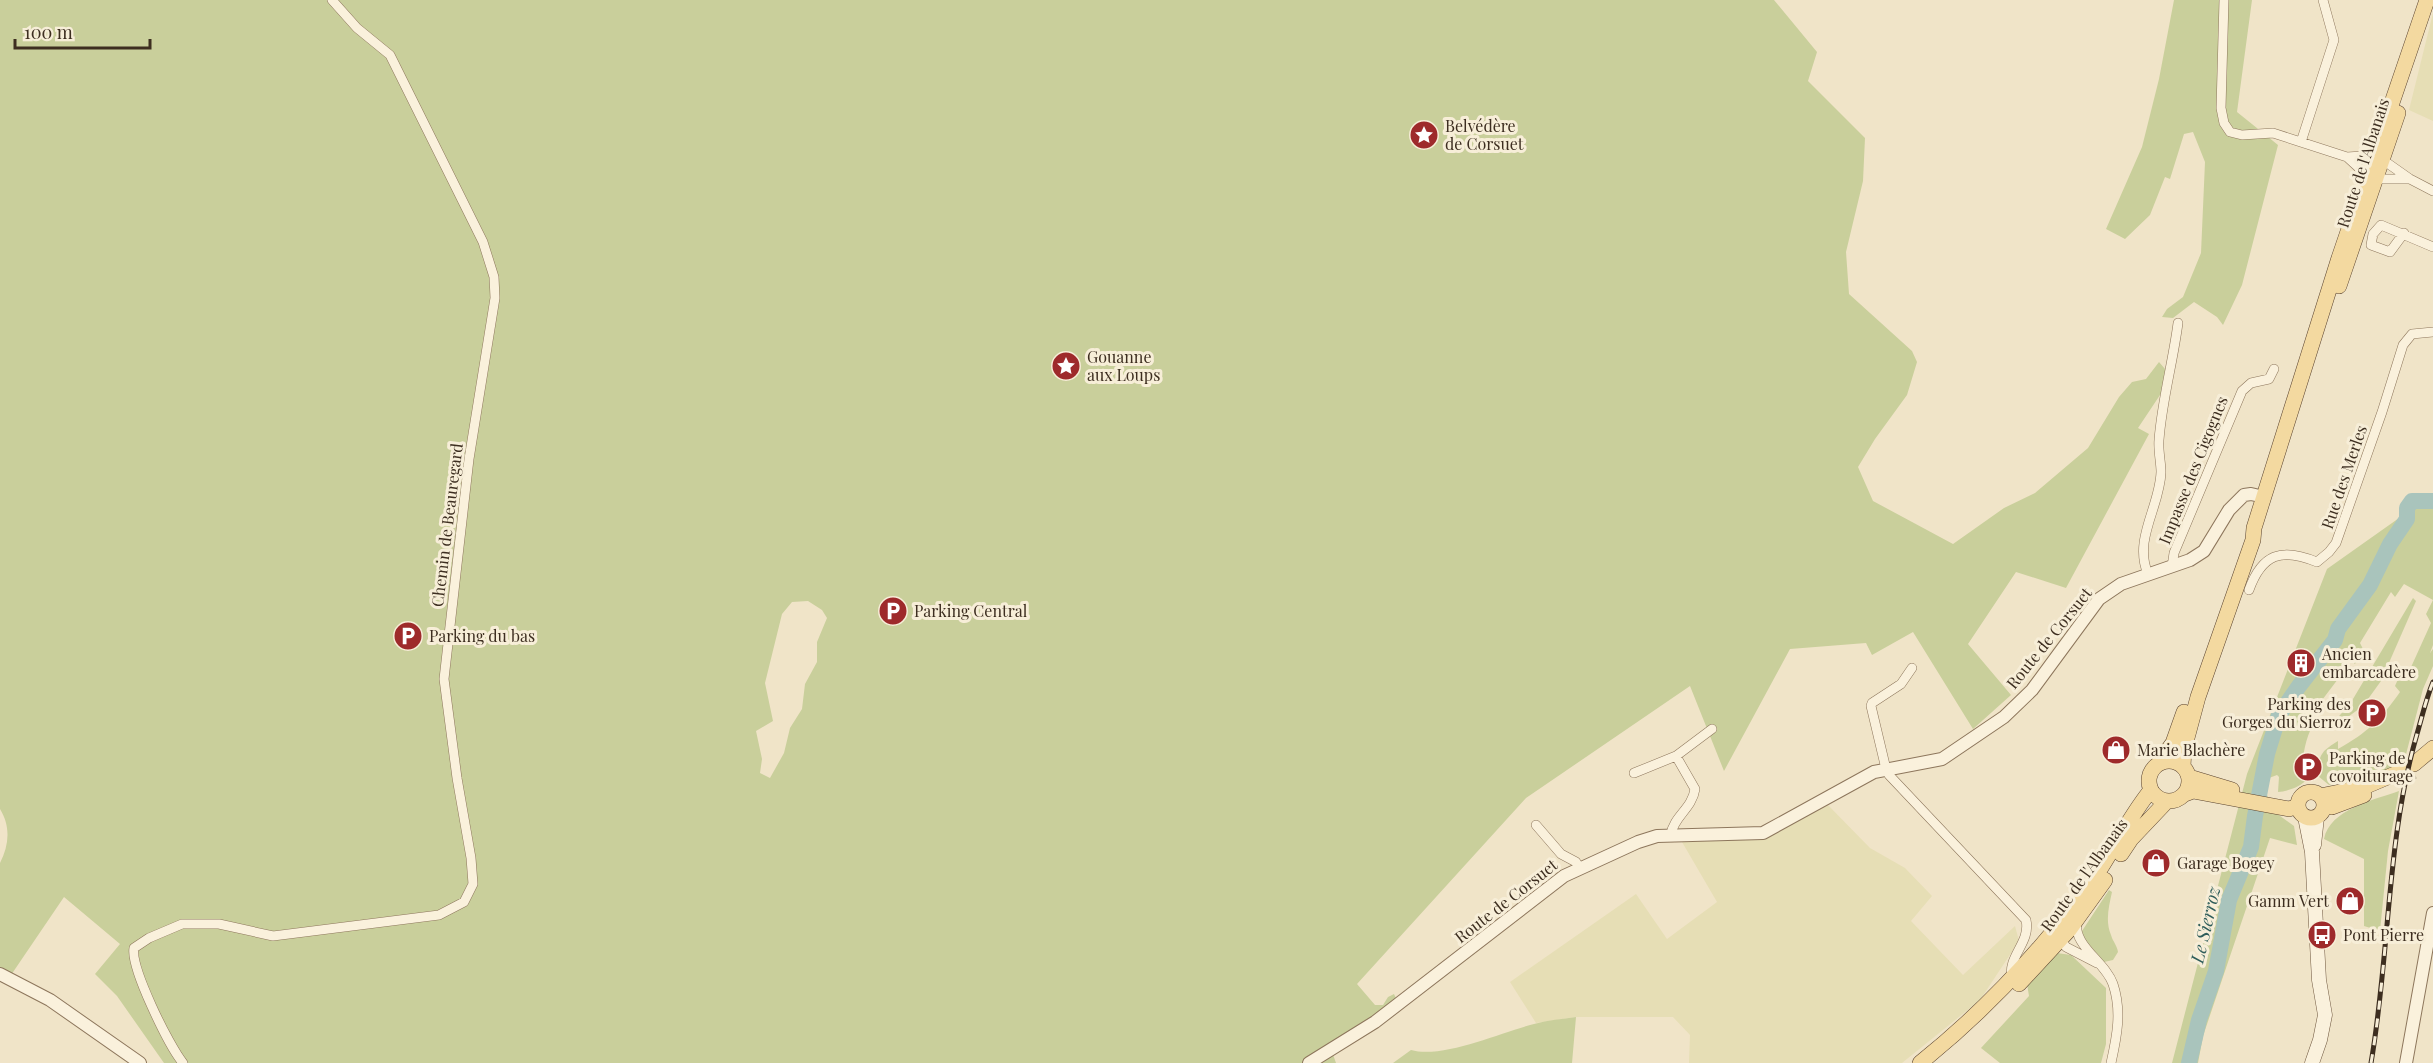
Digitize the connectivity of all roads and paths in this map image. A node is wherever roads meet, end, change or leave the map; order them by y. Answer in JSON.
{"nodes":[{"id":1,"x":332,"y":0,"type":"edge"},
{"id":2,"x":2224,"y":0,"type":"edge"},
{"id":3,"x":2323,"y":0,"type":"edge"},
{"id":4,"x":2429,"y":0,"type":"edge"},
{"id":5,"x":2301,"y":142,"type":"junction"},
{"id":6,"x":2376,"y":167,"type":"junction"},
{"id":7,"x":2410,"y":179,"type":"junction"},
{"id":8,"x":2433,"y":191,"type":"edge"},
{"id":9,"x":2404,"y":233,"type":"dead end"},
{"id":10,"x":2433,"y":247,"type":"edge"},
{"id":11,"x":2178,"y":323,"type":"dead end"},
{"id":12,"x":2317,"y":332,"type":"junction"},
{"id":13,"x":2433,"y":332,"type":"edge"},
{"id":14,"x":2274,"y":369,"type":"dead end"},
{"id":15,"x":2264,"y":497,"type":"junction"},
{"id":16,"x":2254,"y":528,"type":"junction"},
{"id":17,"x":2172,"y":567,"type":"junction"},
{"id":18,"x":2148,"y":574,"type":"junction"},
{"id":19,"x":2249,"y":590,"type":"dead end"},
{"id":20,"x":1912,"y":668,"type":"dead end"},
{"id":21,"x":1712,"y":729,"type":"dead end"},
{"id":22,"x":2433,"y":748,"type":"edge"},
{"id":23,"x":1676,"y":756,"type":"junction"},
{"id":24,"x":2433,"y":757,"type":"edge"},
{"id":25,"x":2158,"y":764,"type":"junction"},
{"id":26,"x":2186,"y":771,"type":"junction"},
{"id":27,"x":1887,"y":772,"type":"junction"},
{"id":28,"x":2408,"y":772,"type":"junction"},
{"id":29,"x":1634,"y":773,"type":"dead end"},
{"id":30,"x":2151,"y":790,"type":"junction"},
{"id":31,"x":2185,"y":794,"type":"junction"},
{"id":32,"x":2232,"y":794,"type":"junction"},
{"id":33,"x":2167,"y":801,"type":"junction"},
{"id":34,"x":2311,"y":806,"type":"junction"},
{"id":35,"x":1536,"y":825,"type":"dead end"},
{"id":36,"x":1671,"y":834,"type":"junction"},
{"id":37,"x":1580,"y":867,"type":"junction"},
{"id":38,"x":2092,"y":881,"type":"junction"},
{"id":39,"x":2433,"y":913,"type":"edge"},
{"id":40,"x":2078,"y":918,"type":"junction"},
{"id":41,"x":2060,"y":940,"type":"junction"},
{"id":42,"x":2102,"y":966,"type":"junction"},
{"id":43,"x":0,"y":974,"type":"edge"},
{"id":44,"x":2012,"y":978,"type":"junction"},
{"id":45,"x":1976,"y":1016,"type":"junction"},
{"id":46,"x":140,"y":1063,"type":"edge"},
{"id":47,"x":183,"y":1063,"type":"edge"},
{"id":48,"x":1309,"y":1063,"type":"edge"},
{"id":49,"x":1920,"y":1063,"type":"edge"},
{"id":50,"x":2111,"y":1063,"type":"edge"},
{"id":51,"x":2314,"y":1063,"type":"edge"},
{"id":52,"x":2406,"y":1063,"type":"edge"}],
"edges":[{"from":1,"to":47,"type":"street","name":"Chemin de Beauregard"},
{"from":2,"to":5,"type":"street"},
{"from":3,"to":5,"type":"street"},
{"from":4,"to":6,"type":"main road","name":"Route de l'Albanais"},
{"from":4,"to":6,"type":"main road"},
{"from":5,"to":6,"type":"street"},
{"from":6,"to":7,"type":"street"},
{"from":6,"to":7,"type":"street"},
{"from":6,"to":12,"type":"main road","name":"Route de l'Albanais"},
{"from":6,"to":12,"type":"main road","name":"Route de l'Albanais"},
{"from":7,"to":8,"type":"street"},
{"from":9,"to":10,"type":"street"},
{"from":11,"to":18,"type":"street"},
{"from":12,"to":15,"type":"main road","name":"Route de l'Albanais"},
{"from":13,"to":19,"type":"street","name":"Rue des Merles"},
{"from":14,"to":17,"type":"street","name":"Impasse des Cigognes"},
{"from":15,"to":16,"type":"main road","name":"Route de l'Albanais"},
{"from":15,"to":17,"type":"street","name":"Route de Corsuet"},
{"from":16,"to":25,"type":"main road","name":"Route de l'Albanais"},
{"from":16,"to":26,"type":"main road","name":"Route de l'Albanais"},
{"from":17,"to":18,"type":"street","name":"Route de Corsuet"},
{"from":18,"to":27,"type":"street","name":"Route de Corsuet"},
{"from":20,"to":27,"type":"street"},
{"from":21,"to":23,"type":"street"},
{"from":22,"to":28,"type":"main road"},
{"from":23,"to":29,"type":"street"},
{"from":23,"to":36,"type":"street"},
{"from":24,"to":28,"type":"main road"},
{"from":25,"to":26,"type":"main road"},
{"from":25,"to":30,"type":"main road"},
{"from":26,"to":31,"type":"main road"},
{"from":26,"to":32,"type":"main road"},
{"from":27,"to":36,"type":"street","name":"Route de Corsuet"},
{"from":27,"to":44,"type":"street"},
{"from":28,"to":34,"type":"main road"},
{"from":30,"to":33,"type":"main road"},
{"from":30,"to":38,"type":"main road","name":"Route de l'Albanais"},
{"from":31,"to":32,"type":"main road"},
{"from":31,"to":33,"type":"main road"},
{"from":32,"to":34,"type":"main road"},
{"from":33,"to":40,"type":"main road","name":"Route de l'Albanais"},
{"from":34,"to":51,"type":"main road"},
{"from":35,"to":37,"type":"street"},
{"from":36,"to":37,"type":"street","name":"Route de Corsuet"},
{"from":37,"to":48,"type":"street","name":"Route de Corsuet"},
{"from":38,"to":41,"type":"street"},
{"from":38,"to":44,"type":"main road","name":"Route de l'Albanais"},
{"from":39,"to":52,"type":"street"},
{"from":40,"to":41,"type":"main road","name":"Route de l'Albanais"},
{"from":40,"to":42,"type":"street"},
{"from":41,"to":42,"type":"street"},
{"from":41,"to":45,"type":"main road","name":"Route de l'Albanais"},
{"from":42,"to":50,"type":"street"},
{"from":43,"to":46,"type":"street"},
{"from":44,"to":45,"type":"main road","name":"Route de l'Albanais"},
{"from":45,"to":49,"type":"main road","name":"Route de l'Albanais"}]}
